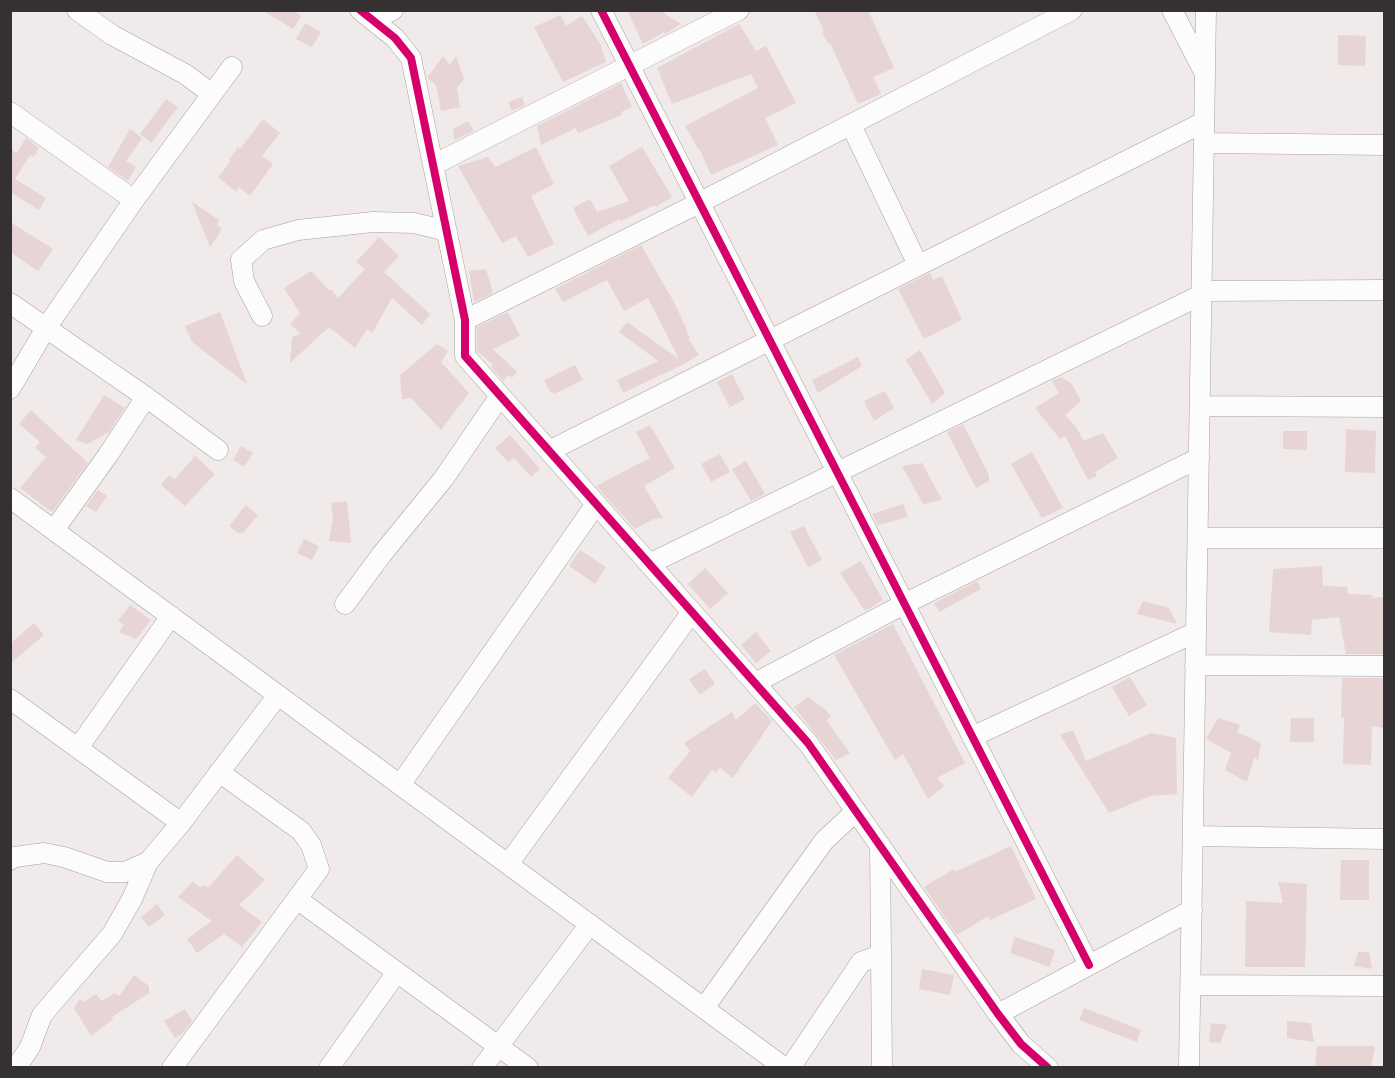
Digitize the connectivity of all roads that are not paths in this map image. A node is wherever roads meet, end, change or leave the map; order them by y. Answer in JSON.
{"nodes":[{"id":1,"x":77,"y":10,"type":"edge"},
{"id":2,"x":393,"y":10,"type":"edge"},
{"id":3,"x":601,"y":10,"type":"edge"},
{"id":4,"x":739,"y":10,"type":"edge"},
{"id":5,"x":1072,"y":10,"type":"edge"},
{"id":6,"x":1172,"y":10,"type":"edge"},
{"id":7,"x":1206,"y":10,"type":"edge"},
{"id":8,"x":367,"y":15,"type":"edge"},
{"id":9,"x":629,"y":66,"type":"junction"},
{"id":10,"x":232,"y":67,"type":"dead end"},
{"id":11,"x":1205,"y":74,"type":"junction"},
{"id":12,"x":212,"y":94,"type":"junction"},
{"id":13,"x":10,"y":112,"type":"edge"},
{"id":14,"x":1204,"y":122,"type":"junction"},
{"id":15,"x":851,"y":124,"type":"junction"},
{"id":16,"x":1204,"y":143,"type":"junction"},
{"id":17,"x":1384,"y":145,"type":"edge"},
{"id":18,"x":433,"y":165,"type":"junction"},
{"id":19,"x":134,"y":200,"type":"junction"},
{"id":20,"x":699,"y":203,"type":"junction"},
{"id":21,"x":447,"y":231,"type":"junction"},
{"id":22,"x":918,"y":266,"type":"junction"},
{"id":23,"x":1384,"y":290,"type":"edge"},
{"id":24,"x":1202,"y":293,"type":"junction"},
{"id":25,"x":10,"y":303,"type":"edge"},
{"id":26,"x":262,"y":316,"type":"dead end"},
{"id":27,"x":465,"y":320,"type":"junction"},
{"id":28,"x":46,"y":328,"type":"junction"},
{"id":29,"x":769,"y":340,"type":"junction"},
{"id":30,"x":10,"y":389,"type":"edge"},
{"id":31,"x":500,"y":396,"type":"junction"},
{"id":32,"x":146,"y":397,"type":"junction"},
{"id":33,"x":1200,"y":406,"type":"junction"},
{"id":34,"x":1384,"y":407,"type":"edge"},
{"id":35,"x":218,"y":450,"type":"dead end"},
{"id":36,"x":549,"y":451,"type":"junction"},
{"id":37,"x":1199,"y":458,"type":"junction"},
{"id":38,"x":837,"y":472,"type":"junction"},
{"id":39,"x":10,"y":498,"type":"edge"},
{"id":40,"x":596,"y":504,"type":"junction"},
{"id":41,"x":54,"y":530,"type":"junction"},
{"id":42,"x":1198,"y":538,"type":"junction"},
{"id":43,"x":1384,"y":538,"type":"edge"},
{"id":44,"x":649,"y":564,"type":"junction"},
{"id":45,"x":345,"y":604,"type":"dead end"},
{"id":46,"x":904,"y":604,"type":"junction"},
{"id":47,"x":692,"y":612,"type":"junction"},
{"id":48,"x":171,"y":616,"type":"junction"},
{"id":49,"x":1196,"y":632,"type":"junction"},
{"id":50,"x":1195,"y":666,"type":"junction"},
{"id":51,"x":1384,"y":666,"type":"edge"},
{"id":52,"x":755,"y":683,"type":"junction"},
{"id":53,"x":278,"y":695,"type":"junction"},
{"id":54,"x":10,"y":699,"type":"edge"},
{"id":55,"x":972,"y":737,"type":"junction"},
{"id":56,"x":78,"y":748,"type":"junction"},
{"id":57,"x":219,"y":772,"type":"junction"},
{"id":58,"x":400,"y":785,"type":"junction"},
{"id":59,"x":856,"y":811,"type":"junction"},
{"id":60,"x":181,"y":823,"type":"junction"},
{"id":61,"x":1193,"y":836,"type":"junction"},
{"id":62,"x":1384,"y":839,"type":"edge"},
{"id":63,"x":880,"y":845,"type":"junction"},
{"id":64,"x":10,"y":860,"type":"edge"},
{"id":65,"x":148,"y":862,"type":"junction"},
{"id":66,"x":508,"y":864,"type":"junction"},
{"id":67,"x":297,"y":899,"type":"junction"},
{"id":68,"x":1192,"y":910,"type":"junction"},
{"id":69,"x":590,"y":924,"type":"junction"},
{"id":70,"x":881,"y":955,"type":"junction"},
{"id":71,"x":1089,"y":965,"type":"junction"},
{"id":72,"x":397,"y":972,"type":"junction"},
{"id":73,"x":1190,"y":985,"type":"junction"},
{"id":74,"x":1384,"y":986,"type":"edge"},
{"id":75,"x":704,"y":1008,"type":"junction"},
{"id":76,"x":998,"y":1014,"type":"junction"},
{"id":77,"x":498,"y":1046,"type":"junction"},
{"id":78,"x":14,"y":1068,"type":"edge"},
{"id":79,"x":172,"y":1068,"type":"edge"},
{"id":80,"x":329,"y":1068,"type":"edge"},
{"id":81,"x":482,"y":1068,"type":"edge"},
{"id":82,"x":528,"y":1068,"type":"edge"},
{"id":83,"x":788,"y":1068,"type":"edge"},
{"id":84,"x":882,"y":1068,"type":"edge"},
{"id":85,"x":1048,"y":1068,"type":"edge"},
{"id":86,"x":1189,"y":1068,"type":"edge"}],
"edges":[{"from":1,"to":12,"type":"street"},
{"from":2,"to":8,"type":"street"},
{"from":3,"to":9,"type":"street"},
{"from":4,"to":9,"type":"street"},
{"from":5,"to":15,"type":"street"},
{"from":6,"to":11,"type":"street"},
{"from":7,"to":11,"type":"street"},
{"from":8,"to":18,"type":"street"},
{"from":9,"to":18,"type":"street"},
{"from":9,"to":20,"type":"street"},
{"from":10,"to":12,"type":"street"},
{"from":11,"to":14,"type":"street"},
{"from":12,"to":19,"type":"street"},
{"from":13,"to":19,"type":"street"},
{"from":14,"to":16,"type":"street"},
{"from":14,"to":22,"type":"street"},
{"from":15,"to":20,"type":"street"},
{"from":15,"to":22,"type":"street"},
{"from":16,"to":17,"type":"street"},
{"from":16,"to":24,"type":"street"},
{"from":18,"to":21,"type":"street"},
{"from":19,"to":28,"type":"street"},
{"from":20,"to":27,"type":"street"},
{"from":20,"to":29,"type":"street"},
{"from":21,"to":26,"type":"street"},
{"from":21,"to":27,"type":"street"},
{"from":22,"to":29,"type":"street"},
{"from":23,"to":24,"type":"street"},
{"from":24,"to":33,"type":"street"},
{"from":24,"to":38,"type":"street"},
{"from":25,"to":28,"type":"street"},
{"from":27,"to":31,"type":"street"},
{"from":28,"to":30,"type":"street"},
{"from":28,"to":32,"type":"street"},
{"from":29,"to":36,"type":"street"},
{"from":29,"to":38,"type":"street"},
{"from":31,"to":36,"type":"street"},
{"from":31,"to":45,"type":"street"},
{"from":32,"to":35,"type":"street"},
{"from":32,"to":41,"type":"street"},
{"from":33,"to":34,"type":"street"},
{"from":33,"to":37,"type":"street"},
{"from":36,"to":40,"type":"street"},
{"from":37,"to":42,"type":"street"},
{"from":37,"to":46,"type":"street"},
{"from":38,"to":44,"type":"street"},
{"from":38,"to":46,"type":"street"},
{"from":39,"to":41,"type":"street"},
{"from":40,"to":44,"type":"street"},
{"from":40,"to":58,"type":"street"},
{"from":41,"to":48,"type":"street"},
{"from":42,"to":43,"type":"street"},
{"from":42,"to":49,"type":"street"},
{"from":44,"to":47,"type":"street"},
{"from":46,"to":52,"type":"street"},
{"from":46,"to":55,"type":"street"},
{"from":47,"to":52,"type":"street"},
{"from":47,"to":66,"type":"street"},
{"from":48,"to":53,"type":"street"},
{"from":48,"to":56,"type":"street"},
{"from":49,"to":50,"type":"street"},
{"from":49,"to":55,"type":"street"},
{"from":50,"to":51,"type":"street"},
{"from":50,"to":61,"type":"street"},
{"from":52,"to":59,"type":"street"},
{"from":53,"to":57,"type":"street"},
{"from":53,"to":58,"type":"street"},
{"from":54,"to":56,"type":"street"},
{"from":55,"to":71,"type":"street"},
{"from":56,"to":60,"type":"street"},
{"from":57,"to":60,"type":"street"},
{"from":57,"to":67,"type":"street"},
{"from":58,"to":66,"type":"street"},
{"from":59,"to":63,"type":"street"},
{"from":59,"to":75,"type":"street"},
{"from":60,"to":65,"type":"street"},
{"from":61,"to":62,"type":"street"},
{"from":61,"to":68,"type":"street"},
{"from":63,"to":70,"type":"street"},
{"from":63,"to":76,"type":"street"},
{"from":64,"to":65,"type":"street"},
{"from":65,"to":78,"type":"street"},
{"from":66,"to":69,"type":"street"},
{"from":67,"to":72,"type":"street"},
{"from":67,"to":79,"type":"street"},
{"from":68,"to":71,"type":"street"},
{"from":68,"to":73,"type":"street"},
{"from":69,"to":75,"type":"street"},
{"from":69,"to":77,"type":"street"},
{"from":70,"to":83,"type":"street"},
{"from":70,"to":84,"type":"street"},
{"from":71,"to":76,"type":"street"},
{"from":72,"to":77,"type":"street"},
{"from":72,"to":80,"type":"street"},
{"from":73,"to":74,"type":"street"},
{"from":73,"to":86,"type":"street"},
{"from":75,"to":83,"type":"street"},
{"from":76,"to":85,"type":"street"},
{"from":77,"to":81,"type":"street"},
{"from":77,"to":82,"type":"street"}]}
